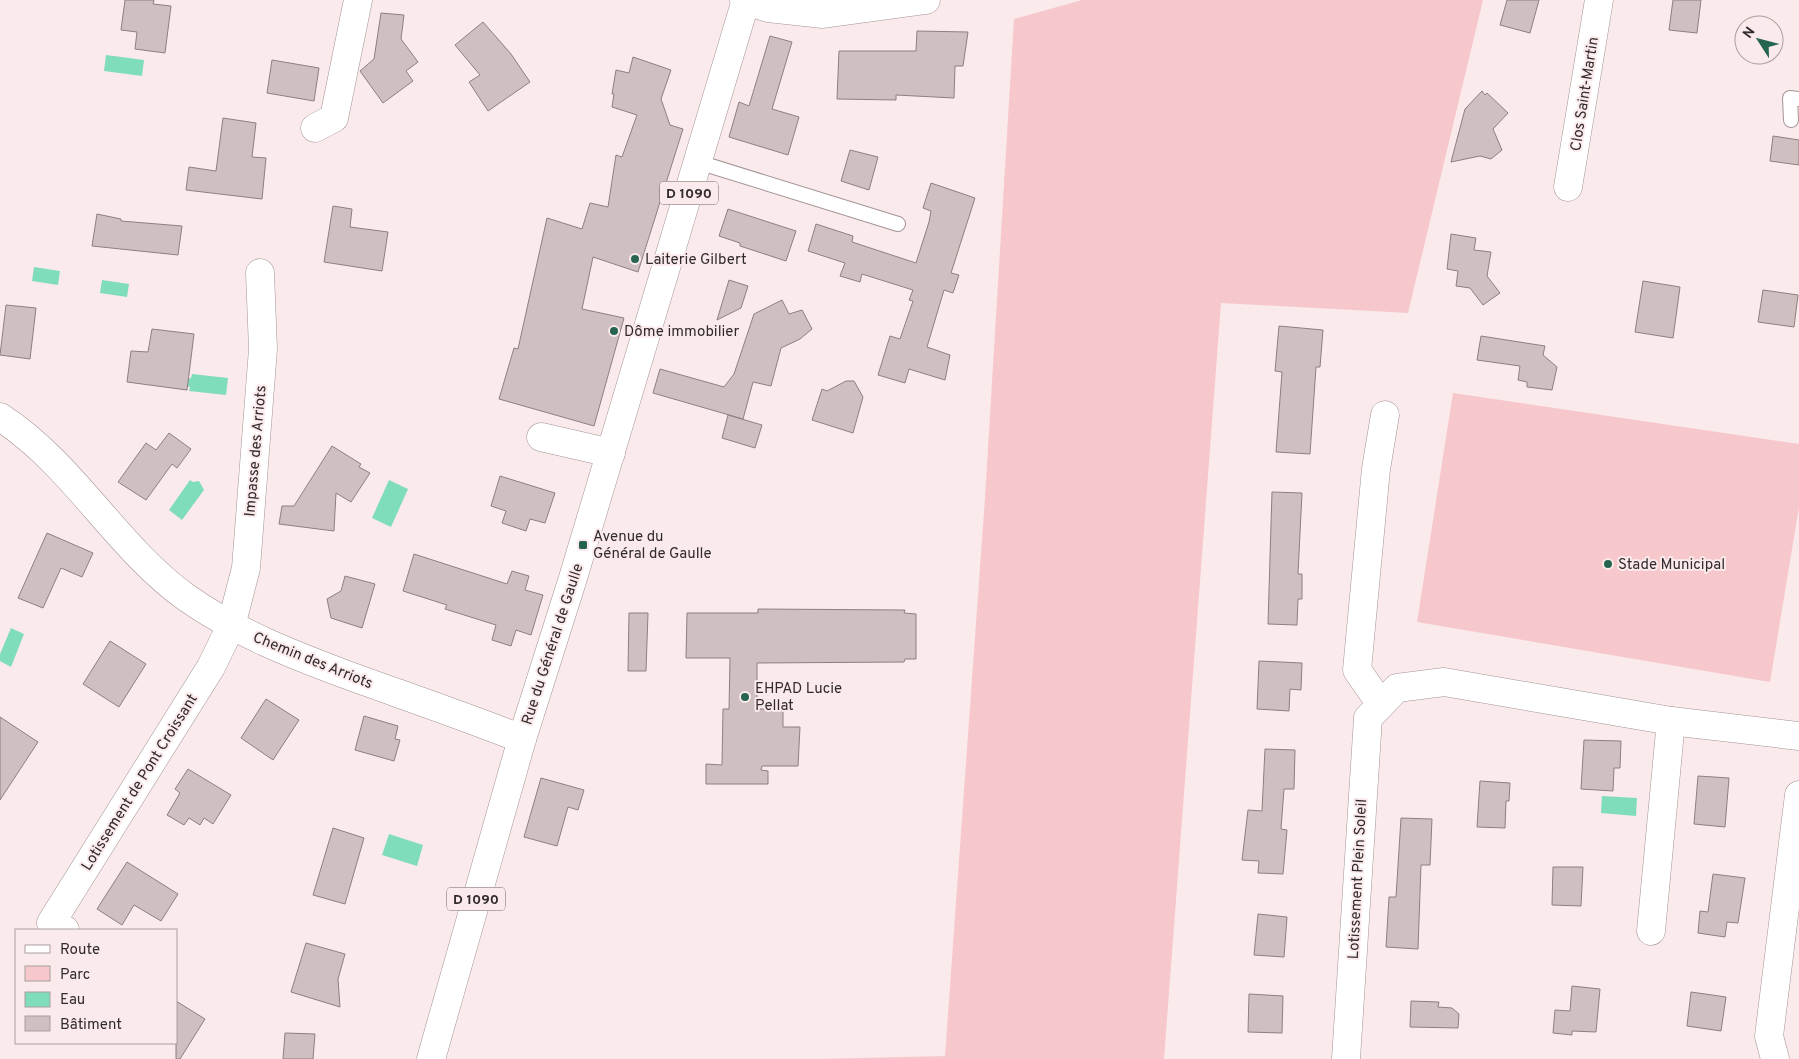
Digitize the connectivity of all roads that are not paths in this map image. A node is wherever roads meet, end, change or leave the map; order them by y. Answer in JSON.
{"nodes":[{"id":1,"x":358,"y":0,"type":"edge"},
{"id":2,"x":745,"y":0,"type":"edge"},
{"id":3,"x":926,"y":0,"type":"edge"},
{"id":4,"x":1599,"y":0,"type":"edge"},
{"id":5,"x":1799,"y":99,"type":"edge"},
{"id":6,"x":1791,"y":120,"type":"dead end"},
{"id":7,"x":315,"y":128,"type":"dead end"},
{"id":8,"x":698,"y":162,"type":"junction"},
{"id":9,"x":1568,"y":187,"type":"dead end"},
{"id":10,"x":898,"y":224,"type":"dead end"},
{"id":11,"x":260,"y":273,"type":"dead end"},
{"id":12,"x":1385,"y":415,"type":"dead end"},
{"id":13,"x":0,"y":417,"type":"edge"},
{"id":14,"x":541,"y":437,"type":"dead end"},
{"id":15,"x":611,"y":452,"type":"junction"},
{"id":16,"x":231,"y":626,"type":"junction"},
{"id":17,"x":1380,"y":704,"type":"junction"},
{"id":18,"x":1671,"y":720,"type":"junction"},
{"id":19,"x":1799,"y":736,"type":"edge"},
{"id":20,"x":522,"y":739,"type":"junction"},
{"id":21,"x":1799,"y":795,"type":"edge"},
{"id":22,"x":63,"y":929,"type":"edge"},
{"id":23,"x":1651,"y":931,"type":"dead end"},
{"id":24,"x":431,"y":1059,"type":"edge"},
{"id":25,"x":1346,"y":1059,"type":"edge"},
{"id":26,"x":1775,"y":1059,"type":"edge"}],
"edges":[{"from":1,"to":7,"type":"street"},
{"from":2,"to":3,"type":"street"},
{"from":2,"to":8,"type":"street","name":"Rue du Général de Gaulle","number":"D 1090"},
{"from":4,"to":9,"type":"street","name":"Clos Saint-Martin"},
{"from":5,"to":6,"type":"lane"},
{"from":8,"to":10,"type":"lane"},
{"from":8,"to":15,"type":"street","name":"Rue du Général de Gaulle","number":"D 1090"},
{"from":11,"to":16,"type":"street","name":"Impasse des Arriots"},
{"from":12,"to":17,"type":"street"},
{"from":13,"to":16,"type":"street","name":"Chemin des Arriots"},
{"from":14,"to":15,"type":"street"},
{"from":15,"to":20,"type":"street","name":"Rue du Général de Gaulle","number":"D 1090"},
{"from":16,"to":20,"type":"street","name":"Chemin des Arriots"},
{"from":16,"to":22,"type":"street","name":"Lotissement de Pont Croissant"},
{"from":17,"to":18,"type":"street","name":"Lotissement Plein Soleil"},
{"from":17,"to":25,"type":"street","name":"Lotissement Plein Soleil"},
{"from":18,"to":19,"type":"street","name":"Lotissement Plein Soleil"},
{"from":18,"to":23,"type":"street"},
{"from":20,"to":24,"type":"street","name":"Rue du Général de Gaulle","number":"D 1090"},
{"from":21,"to":26,"type":"street"}]}
